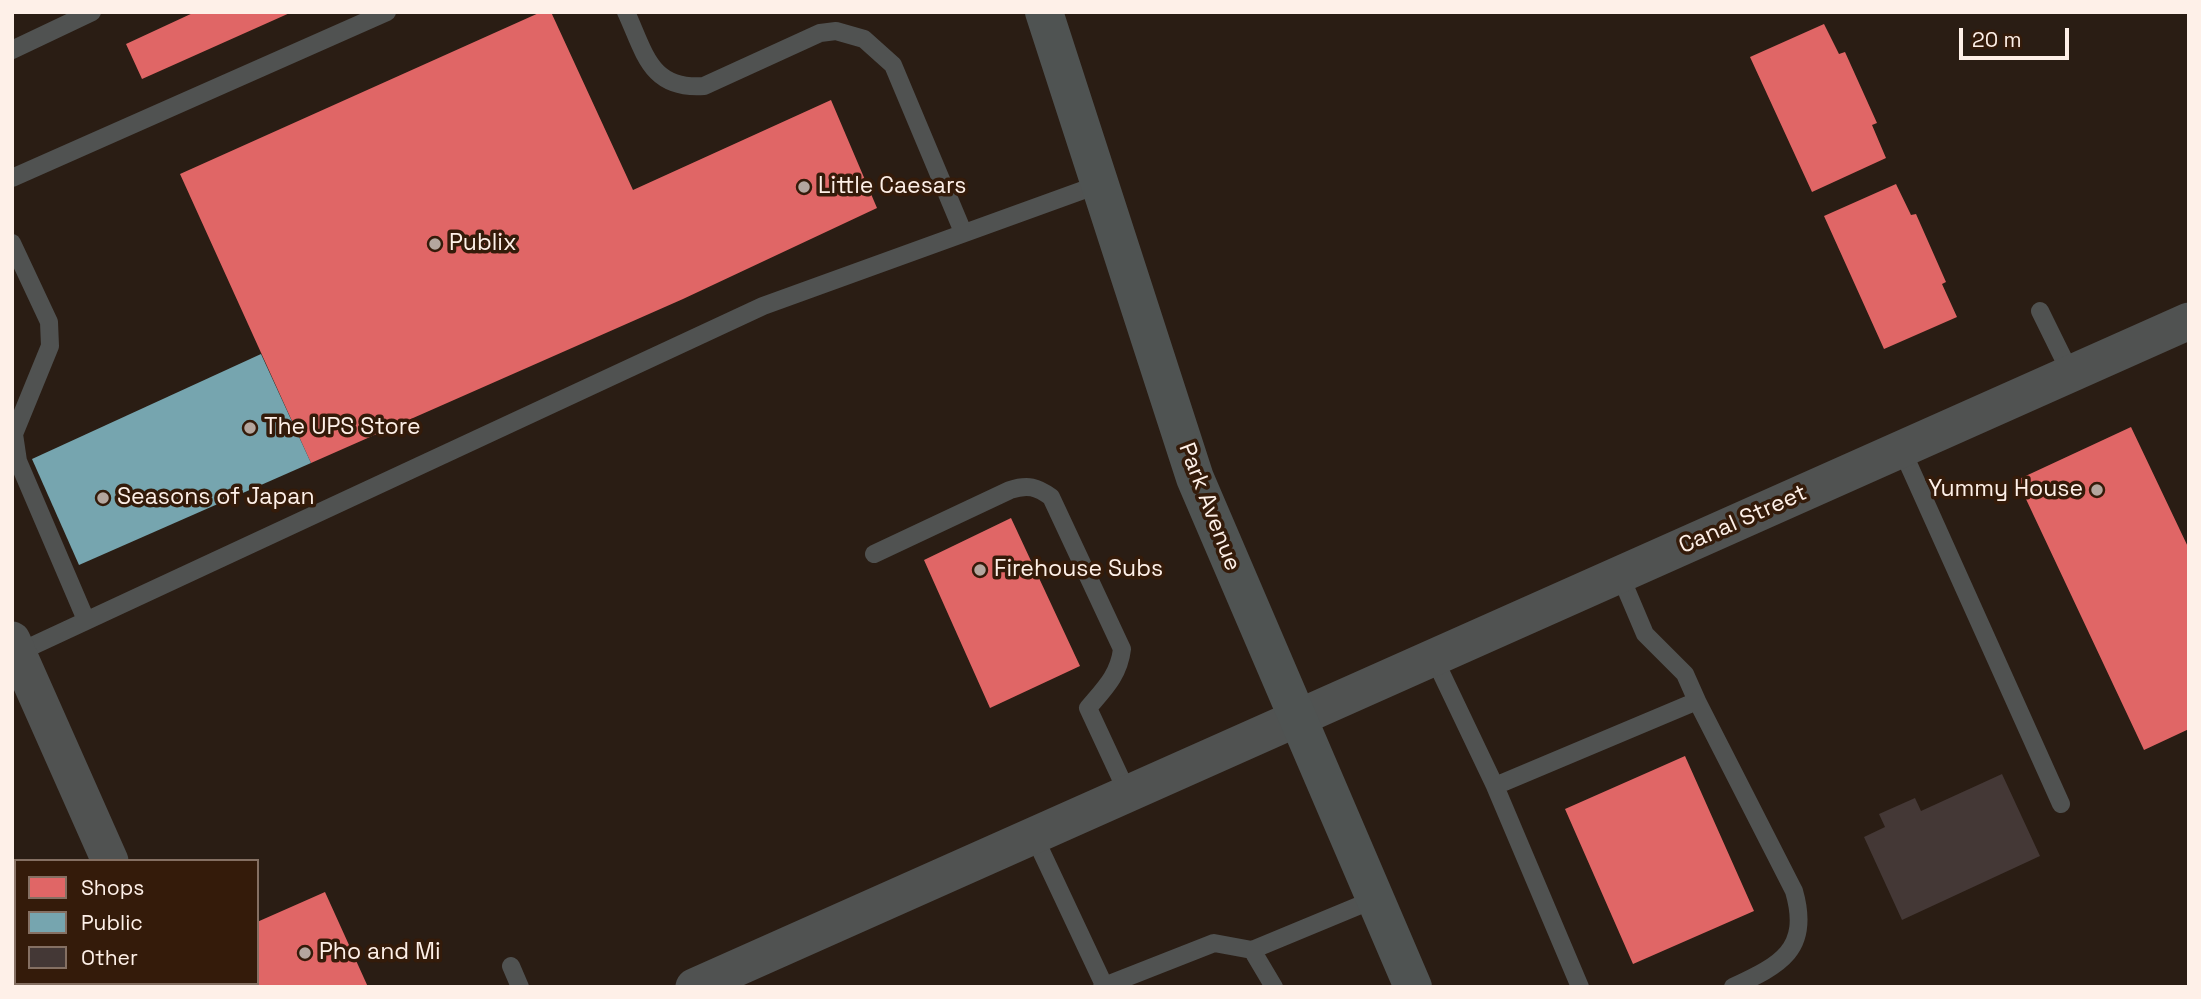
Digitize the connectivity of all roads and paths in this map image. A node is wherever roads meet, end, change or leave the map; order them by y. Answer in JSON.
{"nodes":[{"id":1,"x":92,"y":12,"type":"edge"},
{"id":2,"x":387,"y":12,"type":"edge"},
{"id":3,"x":626,"y":12,"type":"edge"},
{"id":4,"x":1044,"y":12,"type":"edge"},
{"id":5,"x":12,"y":50,"type":"edge"},
{"id":6,"x":12,"y":178,"type":"edge"},
{"id":7,"x":1100,"y":184,"type":"junction"},
{"id":8,"x":963,"y":232,"type":"junction"},
{"id":9,"x":12,"y":243,"type":"edge"},
{"id":10,"x":2040,"y":311,"type":"dead end"},
{"id":11,"x":2189,"y":321,"type":"edge"},
{"id":12,"x":2071,"y":374,"type":"junction"},
{"id":13,"x":1902,"y":450,"type":"junction"},
{"id":14,"x":874,"y":554,"type":"dead end"},
{"id":15,"x":1620,"y":575,"type":"junction"},
{"id":16,"x":86,"y":620,"type":"junction"},
{"id":17,"x":14,"y":649,"type":"edge"},
{"id":18,"x":1434,"y":658,"type":"junction"},
{"id":19,"x":1697,"y":701,"type":"junction"},
{"id":20,"x":1297,"y":719,"type":"junction"},
{"id":21,"x":1495,"y":786,"type":"junction"},
{"id":22,"x":1128,"y":794,"type":"junction"},
{"id":23,"x":2061,"y":804,"type":"dead end"},
{"id":24,"x":1034,"y":836,"type":"junction"},
{"id":25,"x":109,"y":859,"type":"edge"},
{"id":26,"x":1375,"y":899,"type":"junction"},
{"id":27,"x":1252,"y":950,"type":"junction"},
{"id":28,"x":511,"y":966,"type":"dead end"},
{"id":29,"x":1103,"y":986,"type":"edge"},
{"id":30,"x":520,"y":987,"type":"edge"},
{"id":31,"x":694,"y":987,"type":"edge"},
{"id":32,"x":1274,"y":987,"type":"edge"},
{"id":33,"x":1413,"y":987,"type":"edge"},
{"id":34,"x":1580,"y":987,"type":"edge"},
{"id":35,"x":1733,"y":987,"type":"edge"}],
"edges":[{"from":1,"to":5,"type":"lane"},
{"from":2,"to":6,"type":"lane"},
{"from":3,"to":8,"type":"lane"},
{"from":4,"to":7,"type":"street","name":"Park Avenue"},
{"from":7,"to":8,"type":"lane"},
{"from":7,"to":20,"type":"street","name":"Park Avenue"},
{"from":8,"to":16,"type":"lane"},
{"from":9,"to":16,"type":"lane"},
{"from":10,"to":12,"type":"lane"},
{"from":11,"to":12,"type":"street","name":"Canal Street"},
{"from":12,"to":13,"type":"street","name":"Canal Street"},
{"from":13,"to":15,"type":"street","name":"Canal Street"},
{"from":13,"to":23,"type":"lane"},
{"from":14,"to":22,"type":"lane"},
{"from":15,"to":18,"type":"street","name":"Canal Street"},
{"from":15,"to":19,"type":"lane"},
{"from":16,"to":17,"type":"lane"},
{"from":17,"to":25,"type":"street"},
{"from":18,"to":20,"type":"street","name":"Canal Street"},
{"from":18,"to":21,"type":"lane"},
{"from":19,"to":21,"type":"lane"},
{"from":19,"to":35,"type":"lane"},
{"from":20,"to":22,"type":"street","name":"Canal Street"},
{"from":20,"to":26,"type":"street","name":"Park Avenue"},
{"from":21,"to":34,"type":"lane"},
{"from":22,"to":24,"type":"street","name":"Canal Street"},
{"from":24,"to":29,"type":"lane"},
{"from":24,"to":31,"type":"street","name":"Canal Street"},
{"from":26,"to":27,"type":"lane"},
{"from":26,"to":33,"type":"street","name":"Park Avenue"},
{"from":27,"to":29,"type":"lane"},
{"from":27,"to":32,"type":"lane"},
{"from":28,"to":30,"type":"lane"}]}
